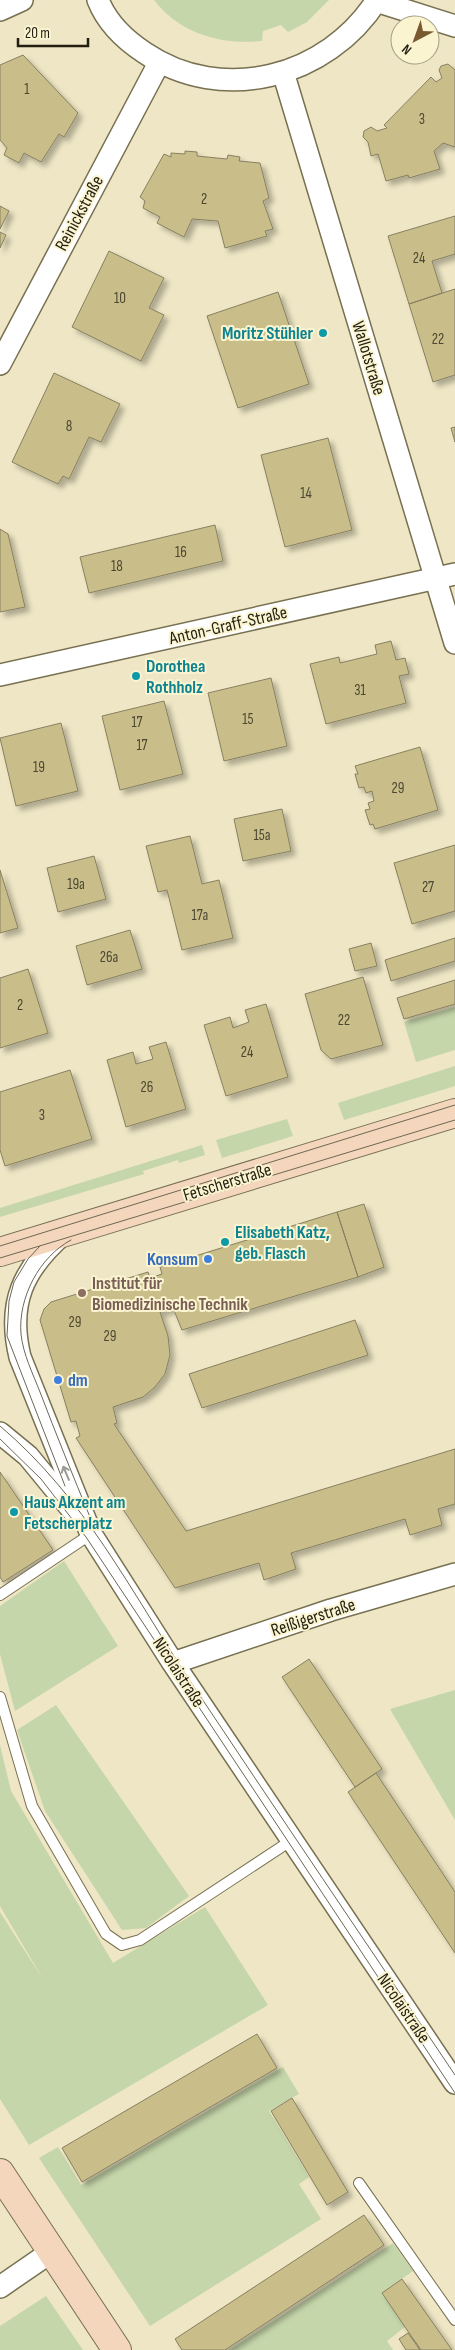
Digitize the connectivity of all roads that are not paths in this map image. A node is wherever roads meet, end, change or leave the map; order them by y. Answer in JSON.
{"nodes":[{"id":1,"x":22,"y":0,"type":"edge"},
{"id":2,"x":98,"y":0,"type":"edge"},
{"id":3,"x":376,"y":0,"type":"edge"},
{"id":4,"x":0,"y":10,"type":"edge"},
{"id":5,"x":455,"y":26,"type":"edge"},
{"id":6,"x":159,"y":63,"type":"junction"},
{"id":7,"x":283,"y":72,"type":"junction"},
{"id":8,"x":0,"y":364,"type":"edge"},
{"id":9,"x":445,"y":576,"type":"edge"},
{"id":10,"x":455,"y":643,"type":"edge"},
{"id":11,"x":0,"y":675,"type":"edge"},
{"id":12,"x":454,"y":1116,"type":"edge"},
{"id":13,"x":64,"y":1232,"type":"junction"},
{"id":14,"x":0,"y":1252,"type":"edge"},
{"id":15,"x":0,"y":1433,"type":"edge"},
{"id":16,"x":91,"y":1534,"type":"junction"},
{"id":17,"x":455,"y":1574,"type":"edge"},
{"id":18,"x":0,"y":1595,"type":"edge"},
{"id":19,"x":173,"y":1663,"type":"junction"},
{"id":20,"x":0,"y":1697,"type":"edge"},
{"id":21,"x":292,"y":1840,"type":"junction"},
{"id":22,"x":455,"y":2083,"type":"edge"},
{"id":23,"x":0,"y":2173,"type":"edge"},
{"id":24,"x":359,"y":2182,"type":"dead end"},
{"id":25,"x":51,"y":2252,"type":"junction"},
{"id":26,"x":0,"y":2287,"type":"edge"},
{"id":27,"x":455,"y":2320,"type":"edge"},
{"id":28,"x":117,"y":2350,"type":"edge"}],
"edges":[{"from":1,"to":4,"type":"street"},
{"from":2,"to":6,"type":"street"},
{"from":3,"to":5,"type":"street"},
{"from":3,"to":7,"type":"street"},
{"from":6,"to":7,"type":"street"},
{"from":6,"to":8,"type":"street","name":"Reinickstraße"},
{"from":7,"to":9,"type":"street","name":"Wallotstraße"},
{"from":9,"to":10,"type":"street","name":"Wallotstraße"},
{"from":9,"to":11,"type":"street","name":"Anton-Graff-Straße"},
{"from":12,"to":13,"type":"main road","name":"Fetscherstraße"},
{"from":13,"to":14,"type":"main road","name":"Fetscherstraße"},
{"from":16,"to":13,"type":"street","name":"Nicolaistraße","one_way":true},
{"from":15,"to":16,"type":"street"},
{"from":16,"to":18,"type":"lane"},
{"from":16,"to":19,"type":"street","name":"Nicolaistraße"},
{"from":17,"to":19,"type":"street","name":"Reißigerstraße"},
{"from":19,"to":21,"type":"street","name":"Nicolaistraße"},
{"from":20,"to":21,"type":"lane"},
{"from":21,"to":22,"type":"street","name":"Nicolaistraße"},
{"from":23,"to":25,"type":"main road"},
{"from":24,"to":27,"type":"lane"},
{"from":25,"to":26,"type":"street"},
{"from":25,"to":28,"type":"main road"}]}
